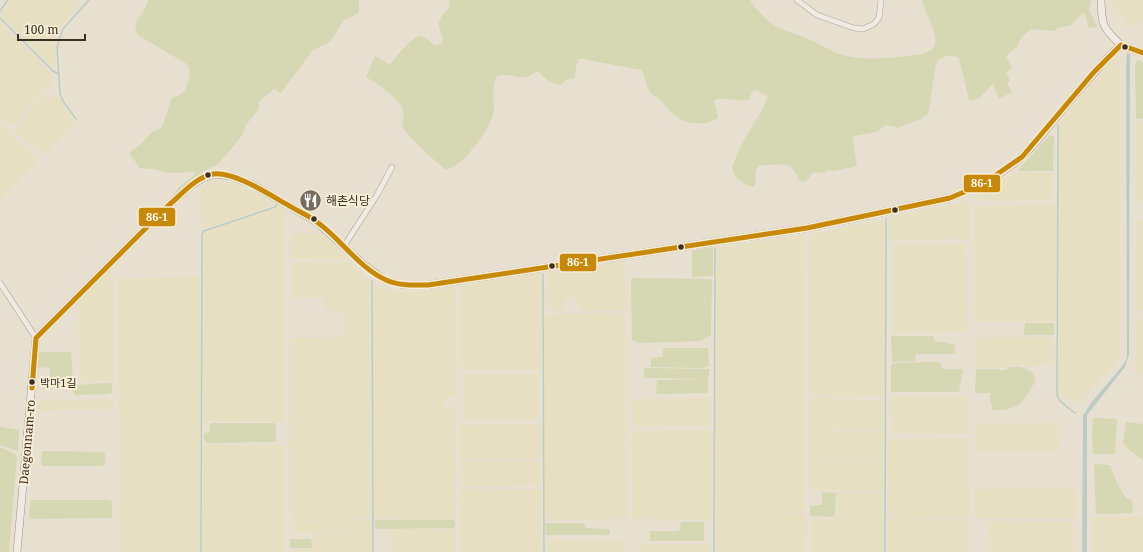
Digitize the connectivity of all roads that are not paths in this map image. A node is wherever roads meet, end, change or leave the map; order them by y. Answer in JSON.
{"nodes":[{"id":1,"x":798,"y":0,"type":"edge"},
{"id":2,"x":881,"y":0,"type":"edge"},
{"id":3,"x":1101,"y":0,"type":"edge"},
{"id":4,"x":1121,"y":45,"type":"junction"},
{"id":5,"x":1143,"y":53,"type":"edge"},
{"id":6,"x":392,"y":167,"type":"dead end"},
{"id":7,"x":344,"y":246,"type":"junction"},
{"id":8,"x":0,"y":283,"type":"edge"},
{"id":9,"x":36,"y":338,"type":"junction"},
{"id":10,"x":17,"y":552,"type":"edge"}],
"edges":[{"from":1,"to":2,"type":"street"},
{"from":3,"to":4,"type":"street"},
{"from":4,"to":5,"type":"street"},
{"from":4,"to":7,"type":"street"},
{"from":6,"to":7,"type":"street"},
{"from":7,"to":9,"type":"street"},
{"from":8,"to":9,"type":"street"},
{"from":9,"to":10,"type":"street","name":"Daegonnam-ro"}]}
